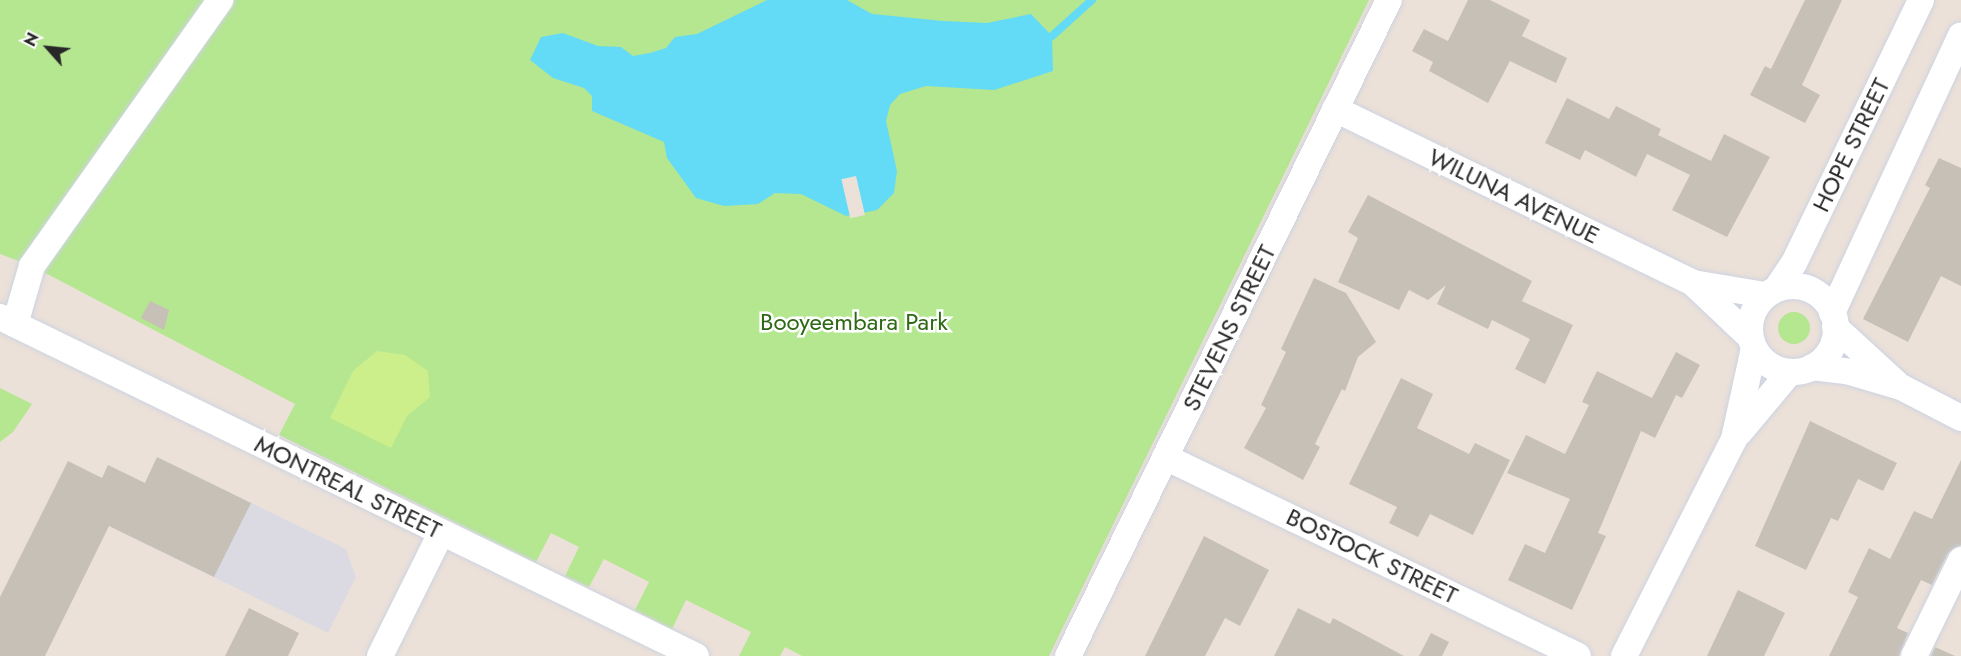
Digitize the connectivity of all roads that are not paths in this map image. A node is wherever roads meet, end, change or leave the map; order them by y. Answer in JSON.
{"nodes":[{"id":1,"x":220,"y":0,"type":"edge"},
{"id":2,"x":1389,"y":0,"type":"edge"},
{"id":3,"x":1921,"y":0,"type":"edge"},
{"id":4,"x":1961,"y":35,"type":"edge"},
{"id":5,"x":1335,"y":109,"type":"junction"},
{"id":6,"x":1693,"y":283,"type":"junction"},
{"id":7,"x":1771,"y":292,"type":"junction"},
{"id":8,"x":8,"y":320,"type":"edge"},
{"id":9,"x":1834,"y":320,"type":"junction"},
{"id":10,"x":1752,"y":343,"type":"junction"},
{"id":11,"x":1801,"y":369,"type":"junction"},
{"id":12,"x":1900,"y":387,"type":"junction"},
{"id":13,"x":1961,"y":418,"type":"edge"},
{"id":14,"x":1734,"y":439,"type":"junction"},
{"id":15,"x":1165,"y":457,"type":"junction"},
{"id":16,"x":441,"y":533,"type":"junction"},
{"id":17,"x":1961,"y":560,"type":"edge"},
{"id":18,"x":380,"y":656,"type":"edge"},
{"id":19,"x":696,"y":656,"type":"edge"},
{"id":20,"x":1068,"y":656,"type":"edge"},
{"id":21,"x":1578,"y":656,"type":"edge"},
{"id":22,"x":1624,"y":656,"type":"edge"},
{"id":23,"x":1914,"y":656,"type":"edge"}],
"edges":[{"from":1,"to":8,"type":"street"},
{"from":2,"to":5,"type":"street","name":"STEVENS STREET"},
{"from":3,"to":7,"type":"street","name":"HOPE STREET"},
{"from":4,"to":9,"type":"street"},
{"from":5,"to":6,"type":"street","name":"WILUNA AVENUE"},
{"from":5,"to":15,"type":"street","name":"STEVENS STREET"},
{"from":6,"to":7,"type":"street","name":"WILUNA AVENUE"},
{"from":6,"to":10,"type":"street","name":"WILUNA AVENUE"},
{"from":7,"to":9,"type":"street"},
{"from":7,"to":10,"type":"street"},
{"from":8,"to":16,"type":"street","name":"MONTREAL STREET"},
{"from":9,"to":11,"type":"street"},
{"from":9,"to":12,"type":"street"},
{"from":10,"to":11,"type":"street"},
{"from":10,"to":14,"type":"street"},
{"from":11,"to":12,"type":"street"},
{"from":11,"to":14,"type":"street"},
{"from":12,"to":13,"type":"street"},
{"from":14,"to":22,"type":"street"},
{"from":15,"to":20,"type":"street","name":"STEVENS STREET"},
{"from":15,"to":21,"type":"street","name":"BOSTOCK STREET"},
{"from":16,"to":18,"type":"street"},
{"from":16,"to":19,"type":"street","name":"MONTREAL STREET"},
{"from":17,"to":23,"type":"street"}]}
